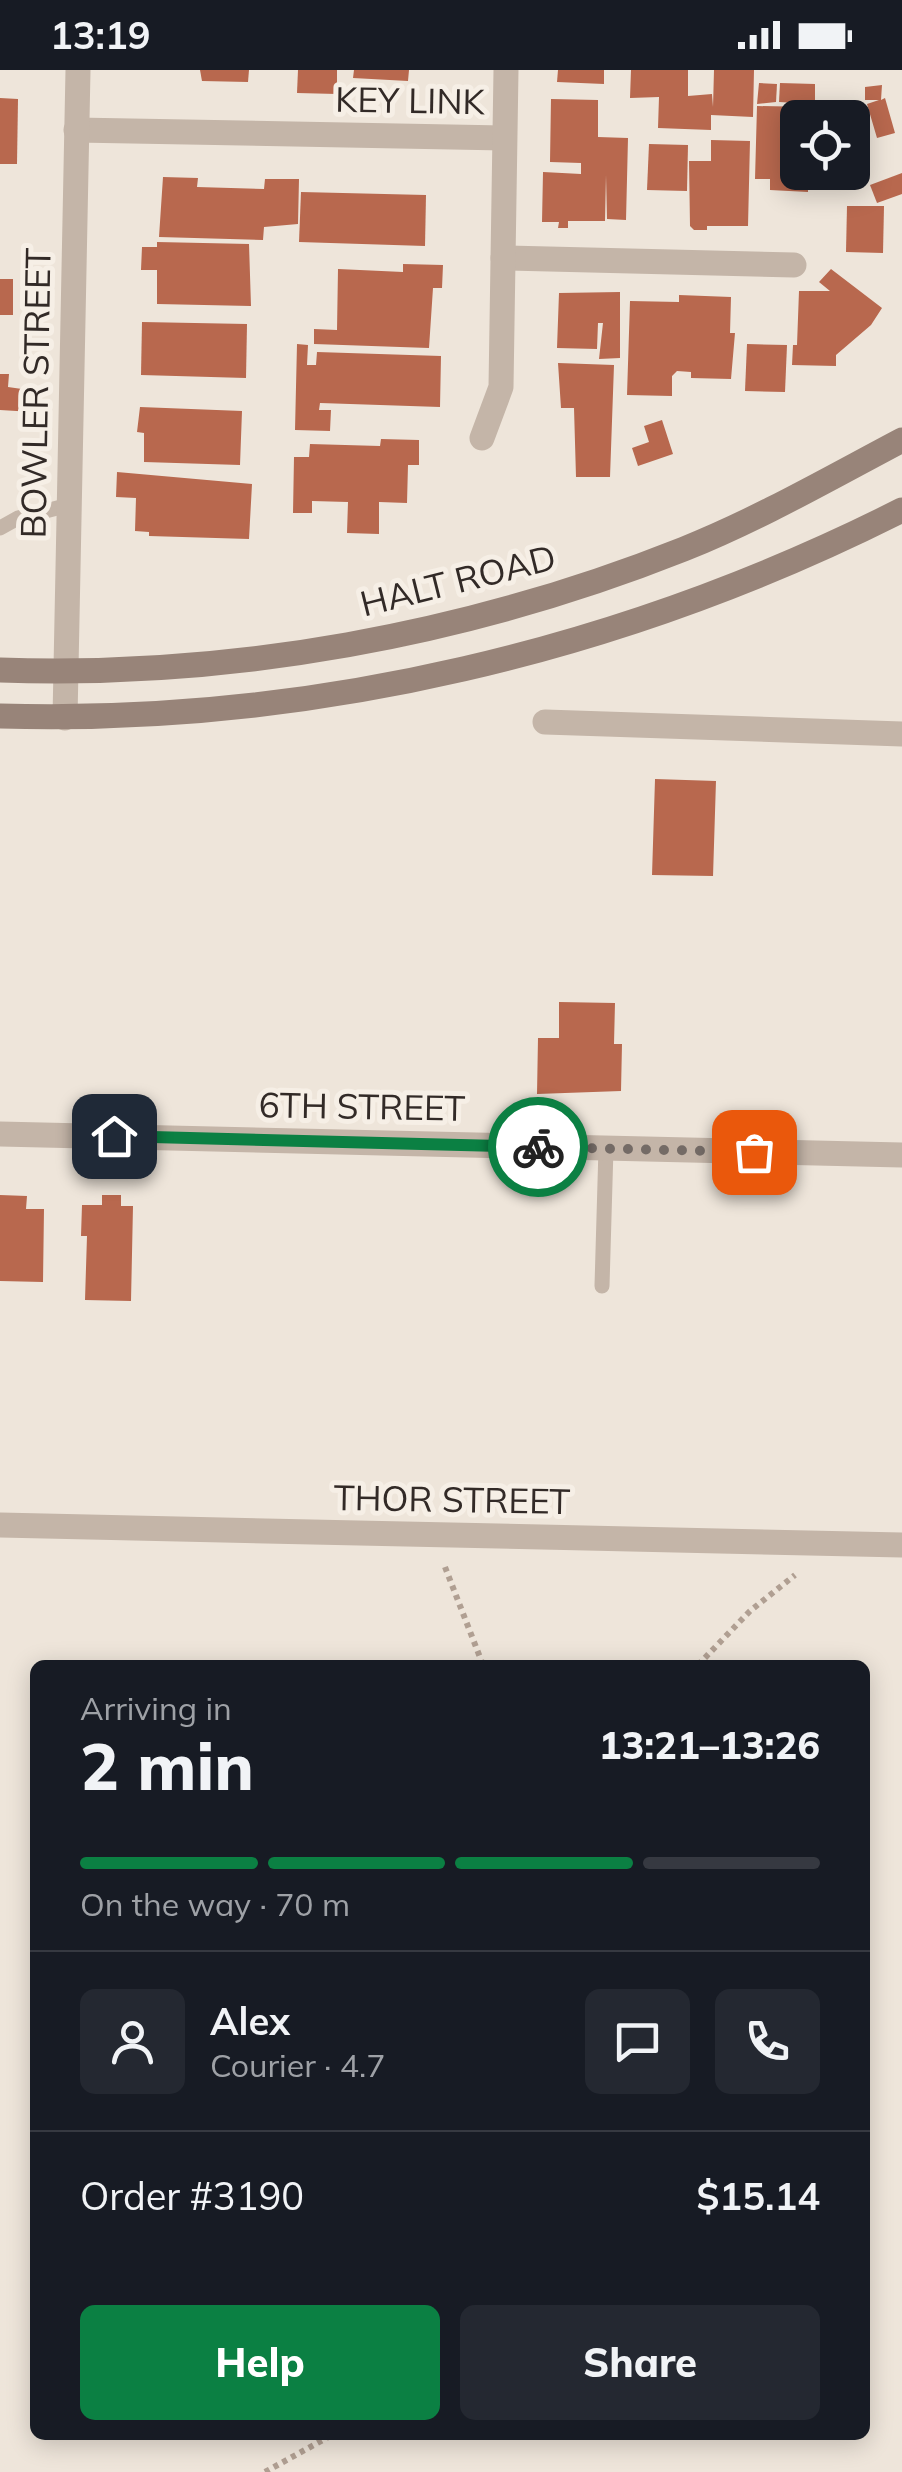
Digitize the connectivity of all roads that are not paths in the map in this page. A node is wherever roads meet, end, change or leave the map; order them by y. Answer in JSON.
{"nodes":[{"id":1,"x":78,"y":70,"type":"edge"},
{"id":2,"x":506,"y":70,"type":"edge"},
{"id":3,"x":76,"y":130,"type":"junction"},
{"id":4,"x":504,"y":138,"type":"junction"},
{"id":5,"x":503,"y":258,"type":"junction"},
{"id":6,"x":794,"y":265,"type":"dead end"},
{"id":7,"x":482,"y":438,"type":"dead end"},
{"id":8,"x":902,"y":440,"type":"edge"},
{"id":9,"x":69,"y":505,"type":"junction"},
{"id":10,"x":902,"y":510,"type":"edge"},
{"id":11,"x":0,"y":528,"type":"edge"},
{"id":12,"x":0,"y":670,"type":"edge"},
{"id":13,"x":67,"y":672,"type":"junction"},
{"id":14,"x":0,"y":716,"type":"edge"},
{"id":15,"x":65,"y":718,"type":"junction"},
{"id":16,"x":545,"y":722,"type":"dead end"},
{"id":17,"x":902,"y":734,"type":"edge"},
{"id":18,"x":0,"y":1134,"type":"edge"},
{"id":19,"x":606,"y":1148,"type":"junction"},
{"id":20,"x":902,"y":1155,"type":"edge"},
{"id":21,"x":602,"y":1286,"type":"dead end"},
{"id":22,"x":0,"y":1525,"type":"edge"},
{"id":23,"x":902,"y":1545,"type":"edge"}],
"edges":[{"from":1,"to":3,"type":"street","name":"BOWLER STREET"},
{"from":2,"to":4,"type":"street"},
{"from":3,"to":4,"type":"street","name":"KEY LINK"},
{"from":3,"to":9,"type":"street","name":"BOWLER STREET"},
{"from":4,"to":5,"type":"street"},
{"from":5,"to":6,"type":"street"},
{"from":5,"to":7,"type":"street"},
{"from":8,"to":13,"type":"street","name":"HALT ROAD"},
{"from":9,"to":11,"type":"lane"},
{"from":9,"to":13,"type":"street","name":"BOWLER STREET"},
{"from":10,"to":15,"type":"street"},
{"from":12,"to":13,"type":"street","name":"HALT ROAD"},
{"from":13,"to":15,"type":"street","name":"BOWLER STREET"},
{"from":14,"to":15,"type":"street"},
{"from":16,"to":17,"type":"street"},
{"from":18,"to":19,"type":"street","name":"6TH STREET"},
{"from":19,"to":20,"type":"street","name":"6TH STREET"},
{"from":19,"to":21,"type":"lane"},
{"from":22,"to":23,"type":"street","name":"THOR STREET"}]}
